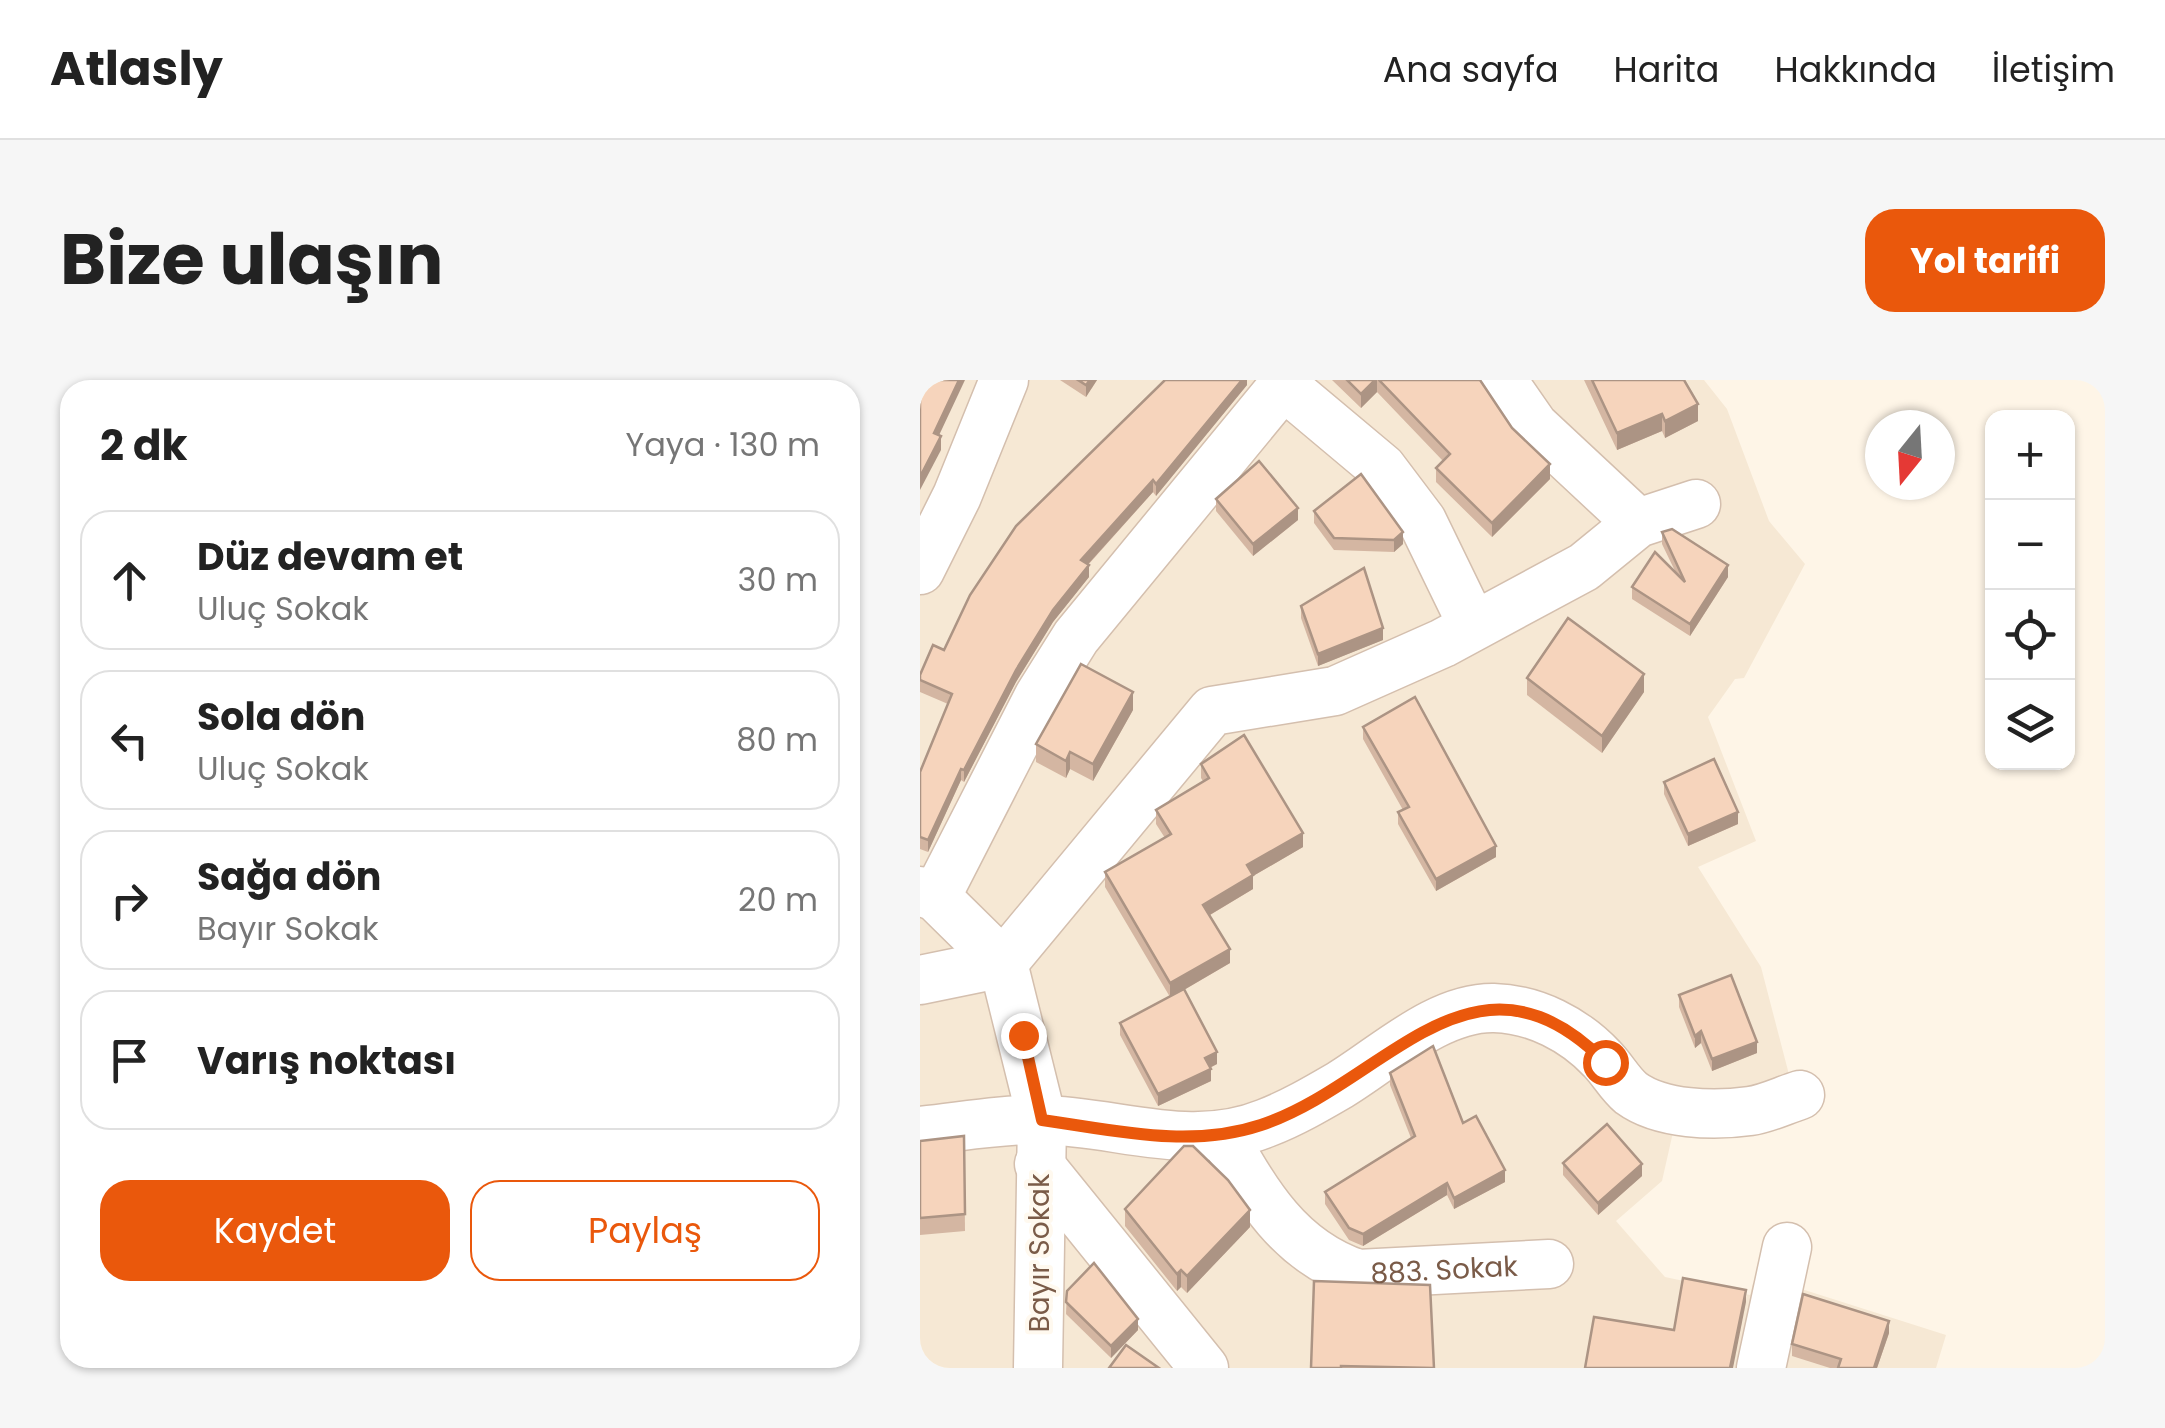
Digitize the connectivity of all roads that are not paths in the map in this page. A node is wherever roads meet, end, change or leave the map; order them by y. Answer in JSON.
{"nodes":[{"id":1,"x":1004,"y":380,"type":"edge"},
{"id":2,"x":1502,"y":380,"type":"edge"},
{"id":3,"x":1696,"y":504,"type":"dead end"},
{"id":4,"x":1638,"y":523,"type":"junction"},
{"id":5,"x":920,"y":570,"type":"edge"},
{"id":6,"x":1473,"y":626,"type":"junction"},
{"id":7,"x":928,"y":894,"type":"edge"},
{"id":8,"x":1003,"y":963,"type":"junction"},
{"id":9,"x":920,"y":980,"type":"edge"},
{"id":10,"x":1800,"y":1095,"type":"dead end"},
{"id":11,"x":920,"y":1131,"type":"edge"},
{"id":12,"x":1223,"y":1135,"type":"junction"},
{"id":13,"x":1040,"y":1142,"type":"junction"},
{"id":14,"x":1786,"y":1246,"type":"dead end"},
{"id":15,"x":1549,"y":1264,"type":"dead end"},
{"id":16,"x":1038,"y":1368,"type":"edge"},
{"id":17,"x":1204,"y":1368,"type":"edge"},
{"id":18,"x":1760,"y":1368,"type":"edge"}],
"edges":[{"from":1,"to":5,"type":"street"},
{"from":2,"to":4,"type":"street"},
{"from":3,"to":4,"type":"street"},
{"from":4,"to":6,"type":"street"},
{"from":6,"to":7,"type":"street"},
{"from":6,"to":8,"type":"street"},
{"from":7,"to":8,"type":"street"},
{"from":8,"to":9,"type":"street"},
{"from":8,"to":13,"type":"street","name":"Bayır Sokak"},
{"from":10,"to":12,"type":"street"},
{"from":11,"to":13,"type":"street"},
{"from":12,"to":13,"type":"street"},
{"from":12,"to":15,"type":"street","name":"883. Sokak"},
{"from":13,"to":16,"type":"street","name":"Bayır Sokak"},
{"from":13,"to":17,"type":"street"},
{"from":14,"to":18,"type":"street"}]}
